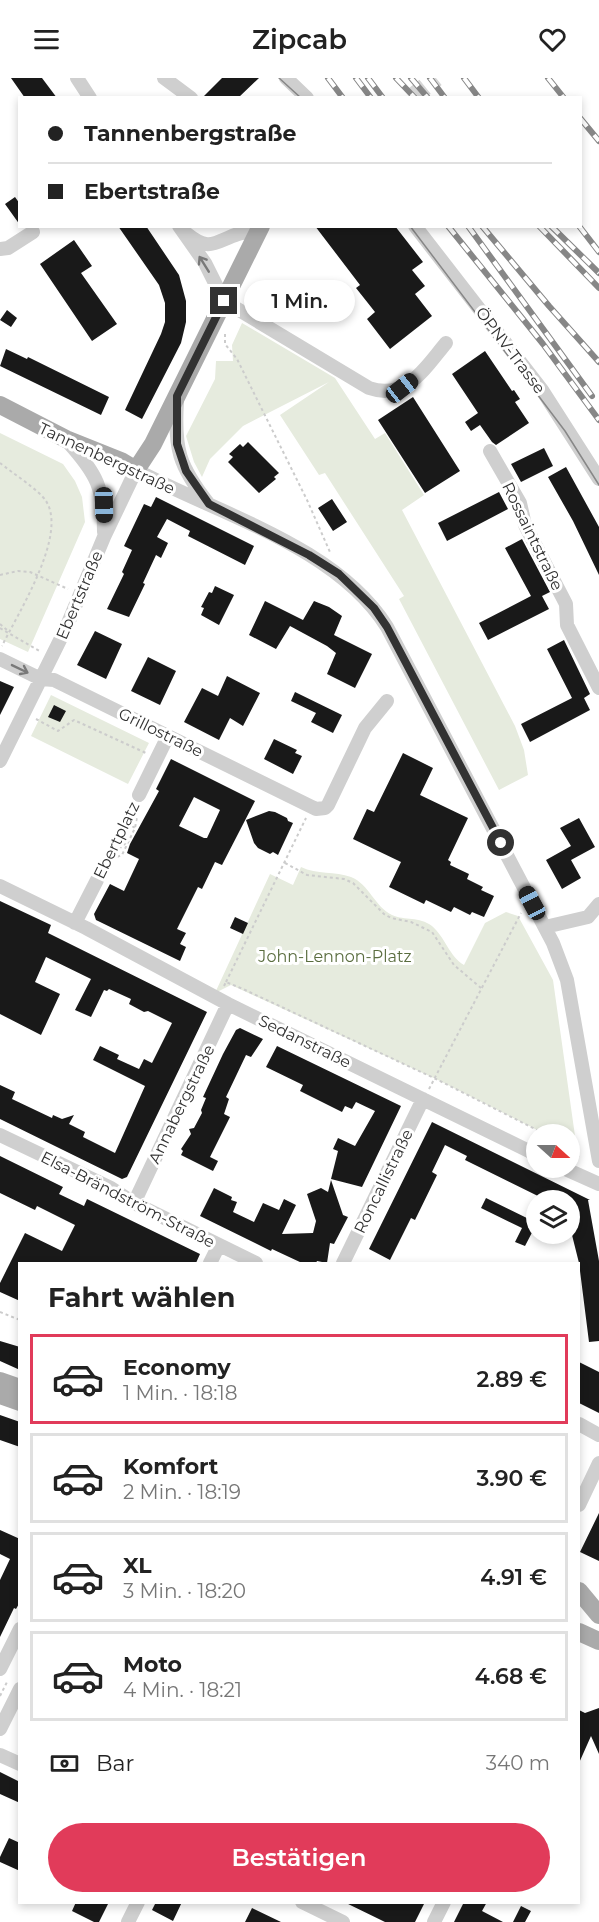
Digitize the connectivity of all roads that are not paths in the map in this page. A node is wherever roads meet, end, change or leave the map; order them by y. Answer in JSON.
{"nodes":[{"id":1,"x":77,"y":78,"type":"edge"},
{"id":2,"x":164,"y":78,"type":"edge"},
{"id":3,"x":286,"y":78,"type":"edge"},
{"id":4,"x":89,"y":96,"type":"edge"},
{"id":5,"x":188,"y":96,"type":"edge"},
{"id":6,"x":305,"y":96,"type":"edge"},
{"id":7,"x":180,"y":228,"type":"edge"},
{"id":8,"x":417,"y":228,"type":"edge"},
{"id":9,"x":260,"y":229,"type":"edge"},
{"id":10,"x":33,"y":232,"type":"dead end"},
{"id":11,"x":0,"y":249,"type":"edge"},
{"id":12,"x":224,"y":301,"type":"junction"},
{"id":13,"x":446,"y":343,"type":"dead end"},
{"id":14,"x":177,"y":396,"type":"junction"},
{"id":15,"x":0,"y":405,"type":"edge"},
{"id":16,"x":66,"y":439,"type":"junction"},
{"id":17,"x":490,"y":451,"type":"dead end"},
{"id":18,"x":136,"y":470,"type":"junction"},
{"id":19,"x":599,"y":478,"type":"edge"},
{"id":20,"x":209,"y":504,"type":"junction"},
{"id":21,"x":104,"y":537,"type":"junction"},
{"id":22,"x":0,"y":659,"type":"edge"},
{"id":23,"x":41,"y":679,"type":"junction"},
{"id":24,"x":599,"y":688,"type":"edge"},
{"id":25,"x":387,"y":701,"type":"dead end"},
{"id":26,"x":168,"y":736,"type":"junction"},
{"id":27,"x":0,"y":761,"type":"edge"},
{"id":28,"x":139,"y":795,"type":"road end"},
{"id":29,"x":97,"y":880,"type":"road end"},
{"id":30,"x":0,"y":886,"type":"edge"},
{"id":31,"x":599,"y":904,"type":"edge"},
{"id":32,"x":75,"y":923,"type":"junction"},
{"id":33,"x":545,"y":927,"type":"junction"},
{"id":34,"x":223,"y":1001,"type":"junction"},
{"id":35,"x":423,"y":1099,"type":"junction"},
{"id":36,"x":0,"y":1135,"type":"edge"},
{"id":37,"x":526,"y":1150,"type":"edge"},
{"id":38,"x":599,"y":1161,"type":"edge"},
{"id":39,"x":580,"y":1176,"type":"edge"},
{"id":40,"x":599,"y":1184,"type":"edge"},
{"id":41,"x":134,"y":1203,"type":"junction"},
{"id":42,"x":219,"y":1245,"type":"junction"},
{"id":43,"x":210,"y":1262,"type":"edge"},
{"id":44,"x":254,"y":1262,"type":"edge"},
{"id":45,"x":343,"y":1262,"type":"edge"},
{"id":46,"x":0,"y":1381,"type":"edge"},
{"id":47,"x":18,"y":1387,"type":"edge"},
{"id":48,"x":0,"y":1395,"type":"edge"},
{"id":49,"x":18,"y":1401,"type":"edge"},
{"id":50,"x":580,"y":1425,"type":"edge"},
{"id":51,"x":599,"y":1435,"type":"edge"},
{"id":52,"x":599,"y":1462,"type":"edge"},
{"id":53,"x":580,"y":1502,"type":"edge"},
{"id":54,"x":580,"y":1592,"type":"edge"},
{"id":55,"x":580,"y":1611,"type":"edge"},
{"id":56,"x":599,"y":1619,"type":"edge"},
{"id":57,"x":580,"y":1629,"type":"edge"},
{"id":58,"x":580,"y":1631,"type":"edge"},
{"id":59,"x":18,"y":1633,"type":"edge"},
{"id":60,"x":599,"y":1641,"type":"edge"},
{"id":61,"x":0,"y":1669,"type":"edge"},
{"id":62,"x":18,"y":1693,"type":"edge"},
{"id":63,"x":0,"y":1729,"type":"edge"},
{"id":64,"x":0,"y":1755,"type":"edge"},
{"id":65,"x":18,"y":1763,"type":"edge"},
{"id":66,"x":137,"y":1904,"type":"edge"},
{"id":67,"x":306,"y":1904,"type":"edge"},
{"id":68,"x":443,"y":1904,"type":"edge"},
{"id":69,"x":128,"y":1922,"type":"edge"},
{"id":70,"x":343,"y":1922,"type":"edge"},
{"id":71,"x":435,"y":1922,"type":"edge"}],
"edges":[{"from":1,"to":4,"type":"street"},
{"from":2,"to":5,"type":"street"},
{"from":3,"to":6,"type":"street"},
{"from":7,"to":9,"type":"street"},
{"from":12,"to":7,"type":"street","one_way":true},
{"from":8,"to":19,"type":"street","name":"ÖPNV-Trasse"},
{"from":9,"to":12,"type":"main road","name":"Ebertstraße"},
{"from":10,"to":11,"type":"street"},
{"from":12,"to":13,"type":"street"},
{"from":12,"to":14,"type":"main road","name":"Ebertstraße"},
{"from":14,"to":18,"type":"main road","name":"Ebertstraße"},
{"from":14,"to":20,"type":"street"},
{"from":15,"to":16,"type":"main road","name":"Tannenbergstraße"},
{"from":16,"to":18,"type":"main road","name":"Tannenbergstraße"},
{"from":16,"to":21,"type":"street"},
{"from":17,"to":24,"type":"street","name":"Rossaintstraße"},
{"from":18,"to":20,"type":"street","name":"Tannenbergstraße"},
{"from":18,"to":21,"type":"street","name":"Ebertstraße"},
{"from":20,"to":33,"type":"street","name":"Tannenbergstraße"},
{"from":21,"to":23,"type":"street","name":"Ebertstraße"},
{"from":22,"to":23,"type":"street","name":"Grillostraße","one_way":true},
{"from":23,"to":26,"type":"street","name":"Grillostraße"},
{"from":23,"to":27,"type":"street","name":"Ebertstraße"},
{"from":25,"to":26,"type":"street","name":"Grillostraße"},
{"from":26,"to":28,"type":"street","name":"Ebertplatz"},
{"from":29,"to":32,"type":"street","name":"Ebertplatz"},
{"from":30,"to":32,"type":"street","name":"Sedanstraße"},
{"from":31,"to":33,"type":"street"},
{"from":32,"to":34,"type":"street","name":"Sedanstraße"},
{"from":33,"to":38,"type":"street","name":"Tannenbergstraße"},
{"from":34,"to":35,"type":"street","name":"Sedanstraße"},
{"from":34,"to":41,"type":"street","name":"Annabergstraße"},
{"from":35,"to":37,"type":"street","name":"Sedanstraße"},
{"from":35,"to":45,"type":"street","name":"Roncallistraße"},
{"from":36,"to":41,"type":"street","name":"Elsa-Brändström-Straße"},
{"from":39,"to":40,"type":"street"},
{"from":41,"to":42,"type":"street","name":"Elsa-Brändström-Straße"},
{"from":42,"to":43,"type":"street"},
{"from":42,"to":44,"type":"street","name":"Elsa-Brändström-Straße"},
{"from":46,"to":47,"type":"main road"},
{"from":48,"to":49,"type":"main road"},
{"from":50,"to":51,"type":"street"},
{"from":52,"to":53,"type":"street"},
{"from":54,"to":56,"type":"main road"},
{"from":55,"to":56,"type":"main road"},
{"from":56,"to":57,"type":"main road"},
{"from":58,"to":60,"type":"main road"},
{"from":59,"to":61,"type":"street"},
{"from":62,"to":63,"type":"street"},
{"from":64,"to":65,"type":"street"},
{"from":66,"to":69,"type":"street"},
{"from":67,"to":70,"type":"street"},
{"from":68,"to":71,"type":"street"}]}
